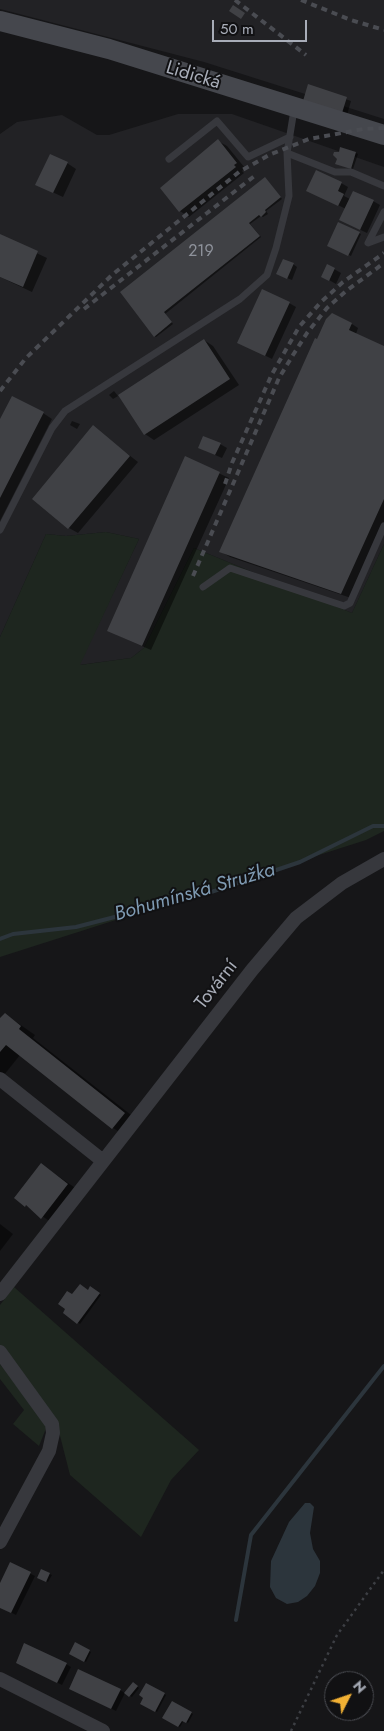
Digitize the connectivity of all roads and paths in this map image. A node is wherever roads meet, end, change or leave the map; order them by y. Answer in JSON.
{"nodes":[{"id":1,"x":0,"y":21,"type":"edge"},
{"id":2,"x":294,"y":108,"type":"junction"},
{"id":3,"x":384,"y":135,"type":"edge"},
{"id":4,"x":290,"y":137,"type":"junction"},
{"id":5,"x":287,"y":152,"type":"junction"},
{"id":6,"x":169,"y":160,"type":"dead end"},
{"id":7,"x":384,"y":186,"type":"edge"},
{"id":8,"x":384,"y":212,"type":"edge"},
{"id":9,"x":384,"y":238,"type":"edge"},
{"id":10,"x":384,"y":526,"type":"edge"},
{"id":11,"x":0,"y":530,"type":"edge"},
{"id":12,"x":203,"y":587,"type":"dead end"},
{"id":13,"x":384,"y":859,"type":"edge"},
{"id":14,"x":0,"y":1079,"type":"edge"},
{"id":15,"x":103,"y":1161,"type":"junction"},
{"id":16,"x":0,"y":1294,"type":"edge"},
{"id":17,"x":0,"y":1352,"type":"edge"},
{"id":18,"x":0,"y":1542,"type":"edge"},
{"id":19,"x":384,"y":1570,"type":"edge"},
{"id":20,"x":0,"y":1679,"type":"edge"},
{"id":21,"x":103,"y":1731,"type":"edge"},
{"id":22,"x":291,"y":1731,"type":"edge"}],
"edges":[{"from":1,"to":2,"type":"street","name":"Lidická"},
{"from":2,"to":3,"type":"street","name":"Lidická"},
{"from":2,"to":4,"type":"lane"},
{"from":4,"to":5,"type":"lane"},
{"from":4,"to":6,"type":"lane"},
{"from":5,"to":7,"type":"lane"},
{"from":5,"to":11,"type":"lane"},
{"from":8,"to":9,"type":"lane"},
{"from":10,"to":12,"type":"lane"},
{"from":13,"to":15,"type":"street","name":"Tovární"},
{"from":14,"to":15,"type":"street"},
{"from":15,"to":16,"type":"street","name":"Tovární"},
{"from":17,"to":18,"type":"street"},
{"from":19,"to":22,"type":"path"},
{"from":20,"to":21,"type":"street"}]}
